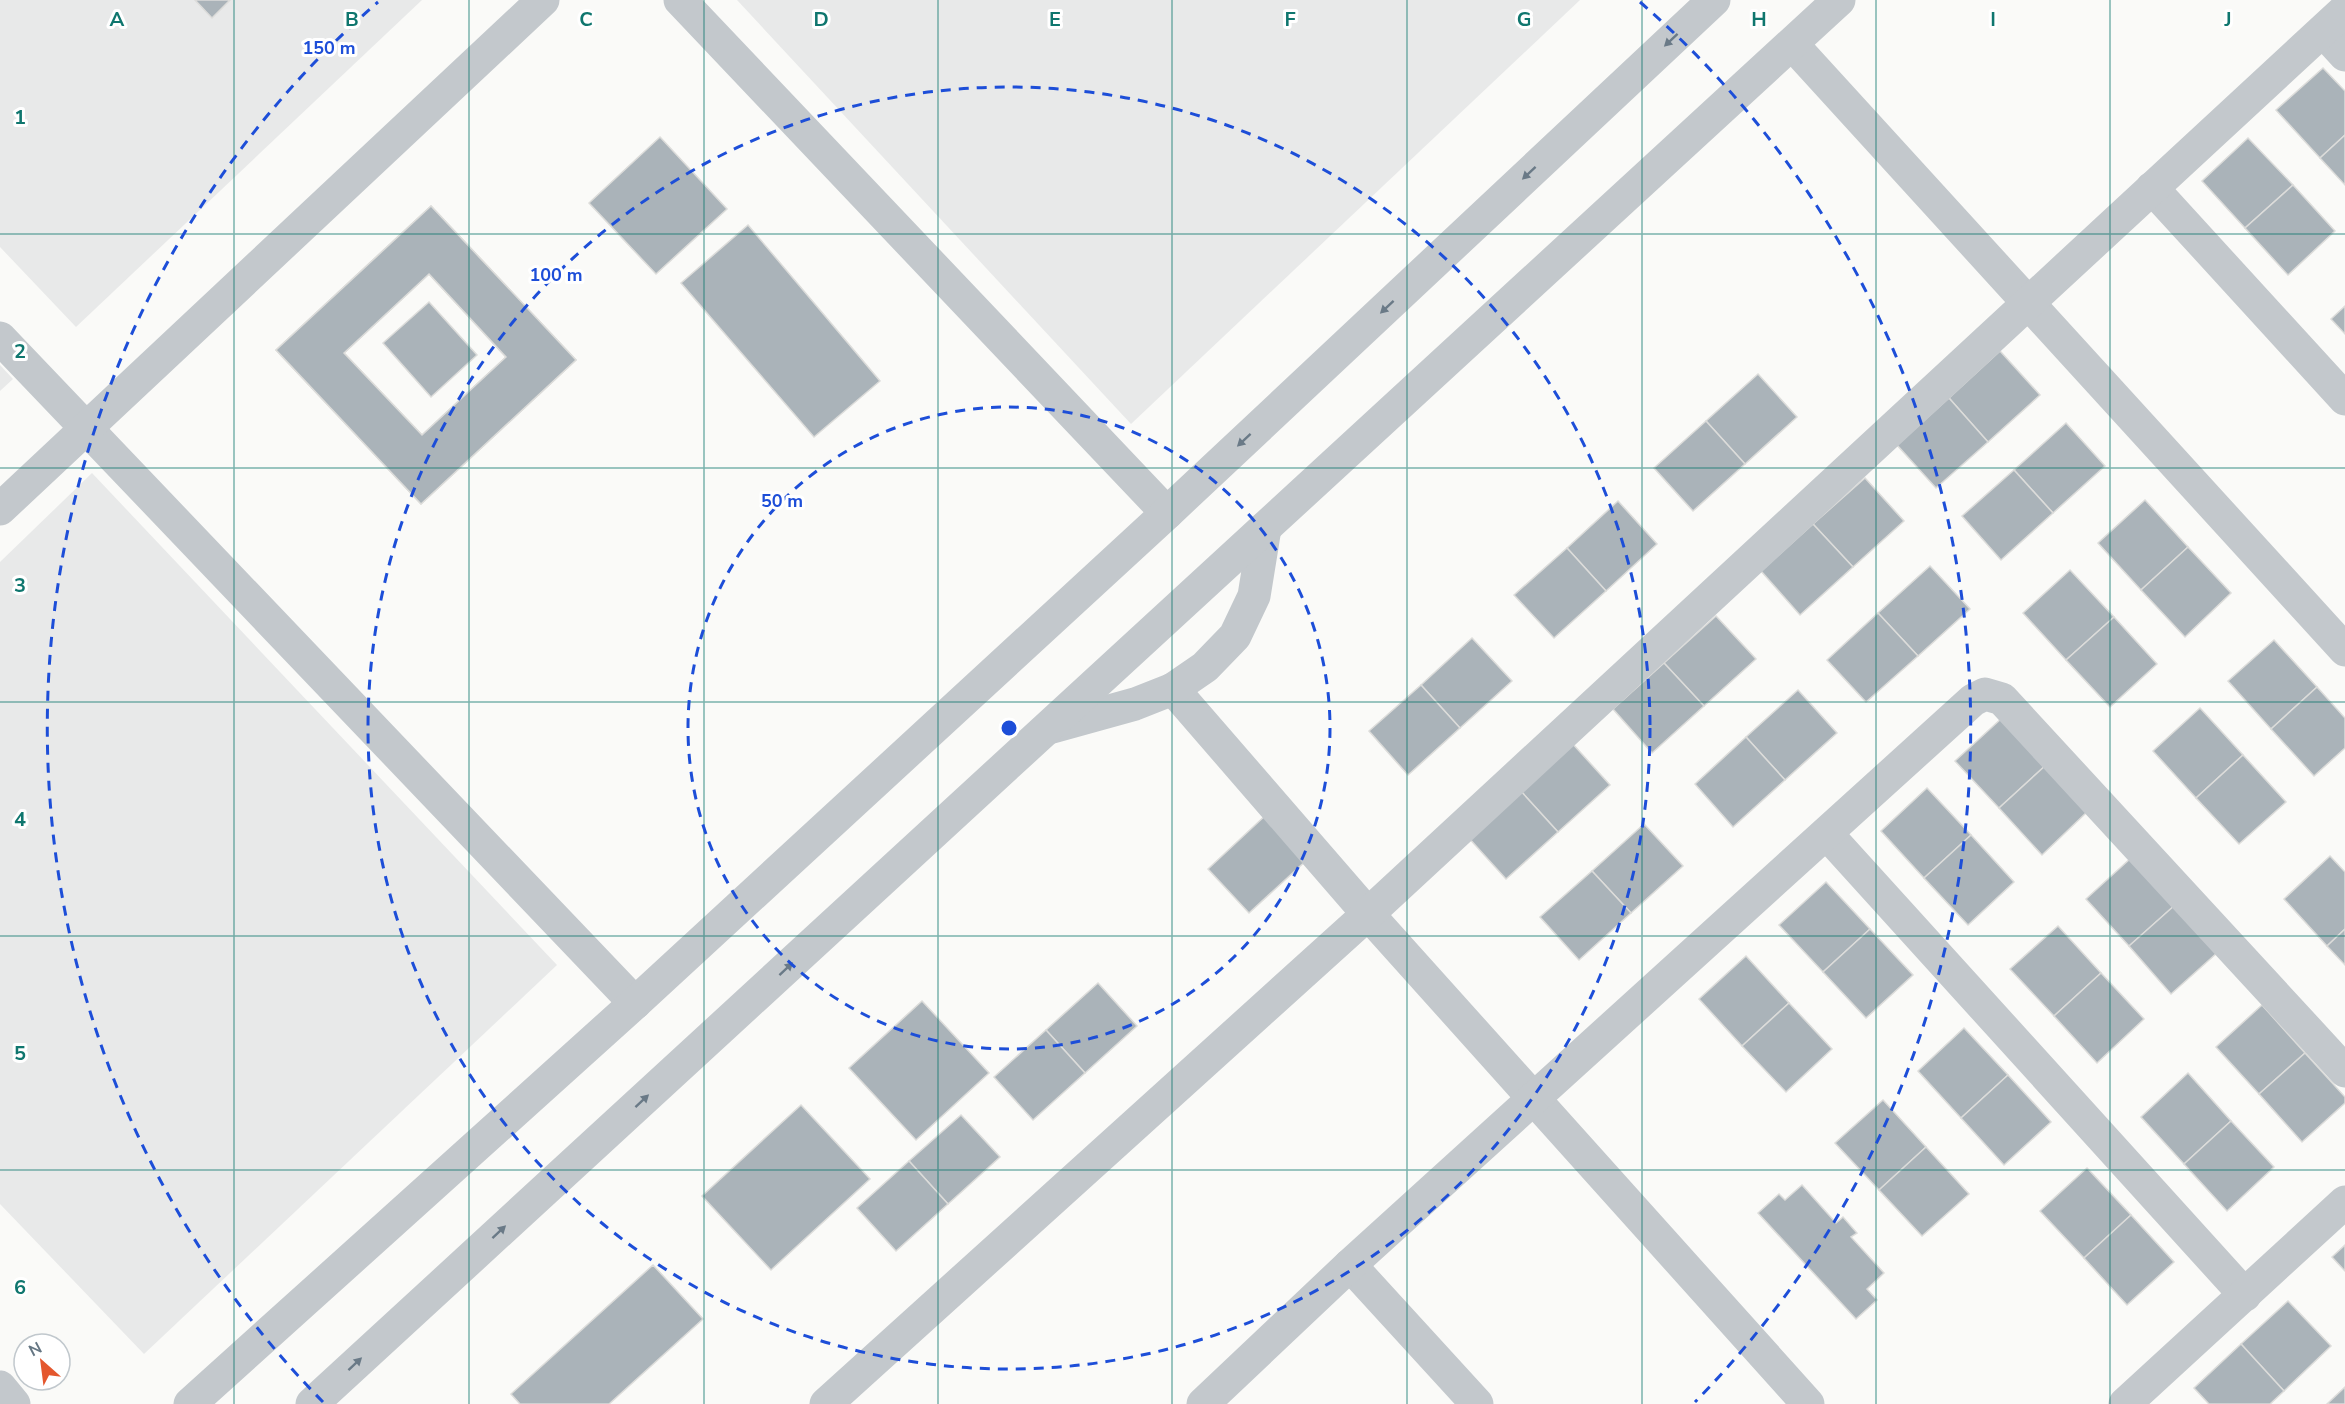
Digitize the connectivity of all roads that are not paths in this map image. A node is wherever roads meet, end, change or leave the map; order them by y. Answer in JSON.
{"nodes":[{"id":1,"x":543,"y":0,"type":"edge"},
{"id":2,"x":680,"y":0,"type":"edge"},
{"id":3,"x":1714,"y":0,"type":"edge"},
{"id":4,"x":1839,"y":0,"type":"edge"},
{"id":5,"x":2334,"y":20,"type":"edge"},
{"id":6,"x":1792,"y":44,"type":"junction"},
{"id":7,"x":2345,"y":55,"type":"edge"},
{"id":8,"x":2152,"y":188,"type":"junction"},
{"id":9,"x":2028,"y":303,"type":"junction"},
{"id":10,"x":0,"y":338,"type":"edge"},
{"id":11,"x":2345,"y":399,"type":"edge"},
{"id":12,"x":85,"y":429,"type":"junction"},
{"id":13,"x":0,"y":509,"type":"edge"},
{"id":14,"x":1167,"y":513,"type":"junction"},
{"id":15,"x":1265,"y":528,"type":"junction"},
{"id":16,"x":2345,"y":650,"type":"edge"},
{"id":17,"x":1173,"y":689,"type":"junction"},
{"id":18,"x":1048,"y":728,"type":"junction"},
{"id":19,"x":1827,"y":834,"type":"junction"},
{"id":20,"x":1368,"y":914,"type":"junction"},
{"id":21,"x":635,"y":1003,"type":"junction"},
{"id":22,"x":2345,"y":1071,"type":"edge"},
{"id":23,"x":1535,"y":1098,"type":"junction"},
{"id":24,"x":2345,"y":1202,"type":"edge"},
{"id":25,"x":1350,"y":1265,"type":"junction"},
{"id":26,"x":2245,"y":1294,"type":"junction"},
{"id":27,"x":0,"y":1387,"type":"edge"},
{"id":28,"x":14,"y":1404,"type":"edge"},
{"id":29,"x":190,"y":1404,"type":"edge"},
{"id":30,"x":312,"y":1404,"type":"edge"},
{"id":31,"x":826,"y":1404,"type":"edge"},
{"id":32,"x":1203,"y":1404,"type":"edge"},
{"id":33,"x":1477,"y":1404,"type":"edge"},
{"id":34,"x":1808,"y":1404,"type":"edge"},
{"id":35,"x":2125,"y":1404,"type":"edge"}],
"edges":[{"from":1,"to":12,"type":"street"},
{"from":2,"to":14,"type":"street"},
{"from":3,"to":14,"type":"street","one_way":true},
{"from":4,"to":6,"type":"street"},
{"from":5,"to":7,"type":"street"},
{"from":5,"to":8,"type":"street"},
{"from":6,"to":9,"type":"street"},
{"from":6,"to":15,"type":"street"},
{"from":8,"to":9,"type":"street"},
{"from":8,"to":11,"type":"street"},
{"from":9,"to":16,"type":"street"},
{"from":9,"to":20,"type":"street"},
{"from":10,"to":12,"type":"street"},
{"from":12,"to":13,"type":"street"},
{"from":12,"to":21,"type":"street"},
{"from":14,"to":21,"type":"street"},
{"from":15,"to":17,"type":"street"},
{"from":15,"to":18,"type":"street"},
{"from":17,"to":18,"type":"street"},
{"from":17,"to":20,"type":"street"},
{"from":30,"to":18,"type":"street","one_way":true},
{"from":19,"to":22,"type":"street"},
{"from":19,"to":23,"type":"street"},
{"from":19,"to":26,"type":"street"},
{"from":20,"to":23,"type":"street"},
{"from":20,"to":31,"type":"street"},
{"from":21,"to":29,"type":"street"},
{"from":23,"to":25,"type":"street"},
{"from":23,"to":34,"type":"street"},
{"from":24,"to":26,"type":"street"},
{"from":25,"to":32,"type":"street"},
{"from":25,"to":33,"type":"street"},
{"from":26,"to":35,"type":"street"},
{"from":27,"to":28,"type":"street"}]}
